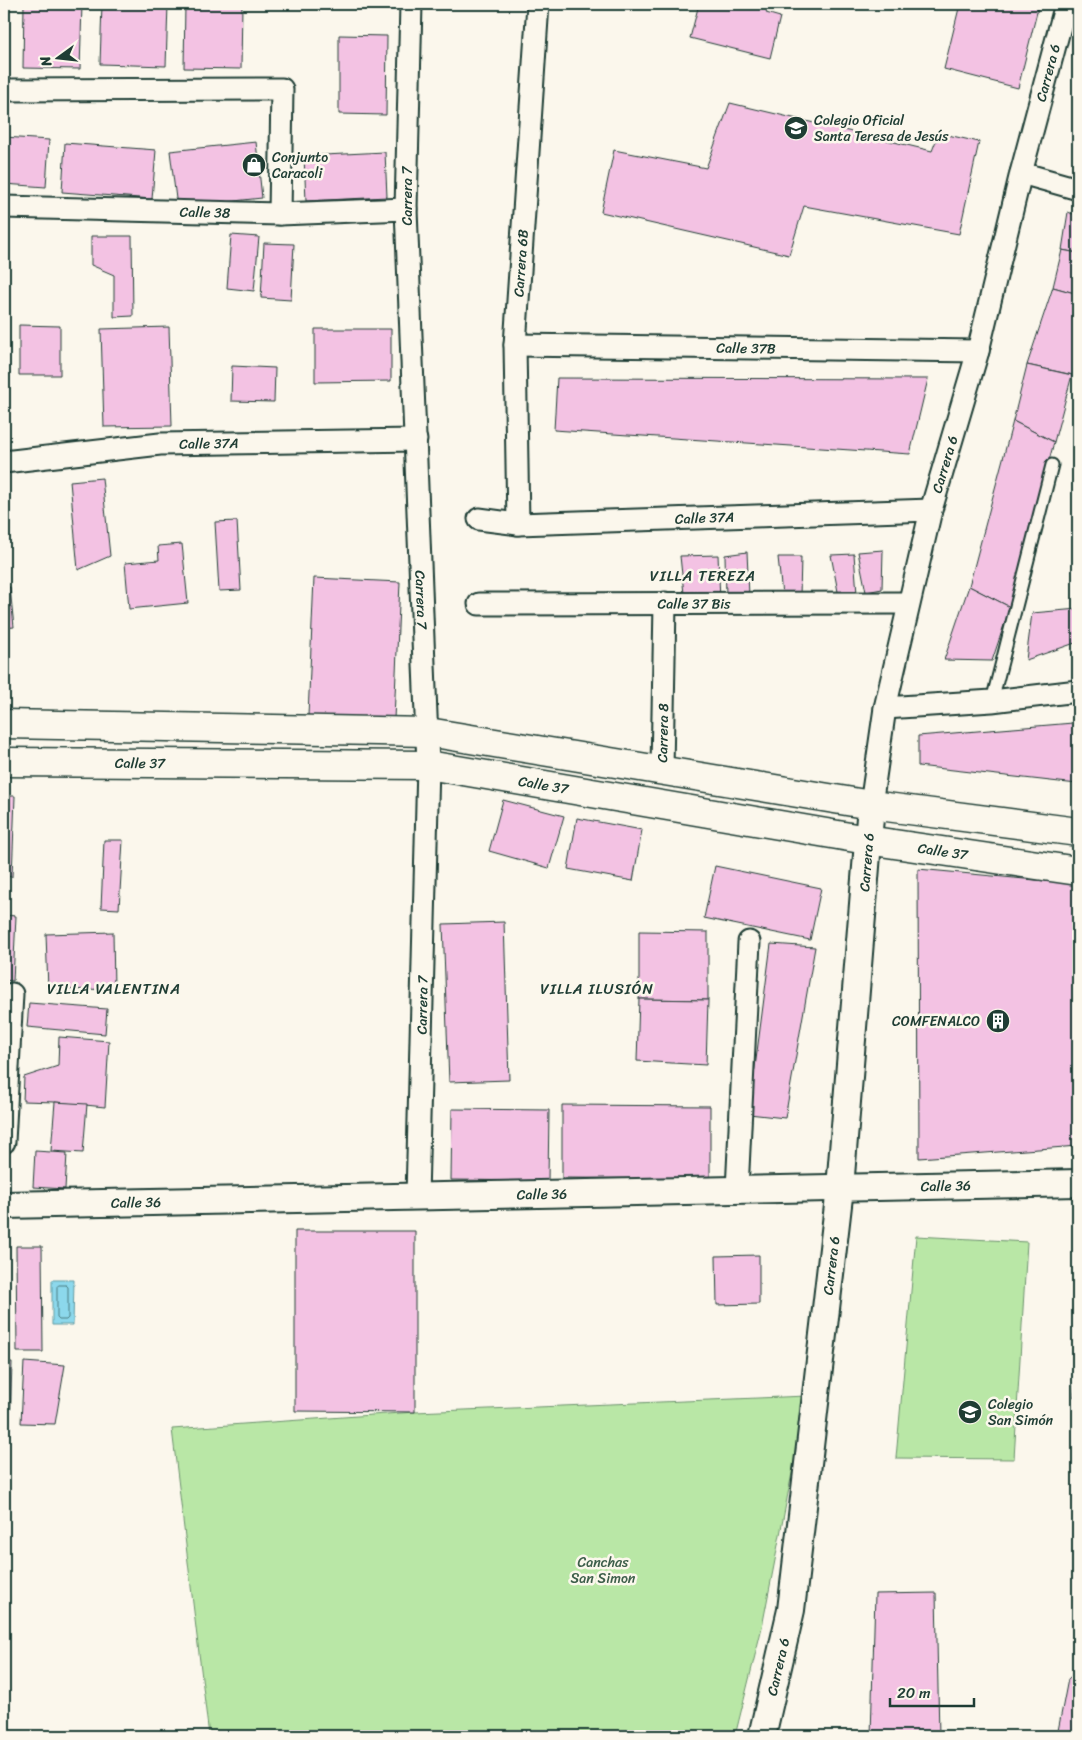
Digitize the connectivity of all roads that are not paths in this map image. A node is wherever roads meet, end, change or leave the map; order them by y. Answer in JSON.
{"nodes":[{"id":1,"x":411,"y":4,"type":"edge"},
{"id":2,"x":538,"y":4,"type":"edge"},
{"id":3,"x":1066,"y":4,"type":"edge"},
{"id":4,"x":4,"y":90,"type":"edge"},
{"id":5,"x":1021,"y":173,"type":"junction"},
{"id":6,"x":1078,"y":189,"type":"edge"},
{"id":7,"x":4,"y":207,"type":"edge"},
{"id":8,"x":406,"y":209,"type":"junction"},
{"id":9,"x":280,"y":214,"type":"junction"},
{"id":10,"x":515,"y":345,"type":"junction"},
{"id":11,"x":978,"y":351,"type":"junction"},
{"id":12,"x":416,"y":440,"type":"junction"},
{"id":13,"x":4,"y":462,"type":"edge"},
{"id":14,"x":1052,"y":465,"type":"dead end"},
{"id":15,"x":931,"y":510,"type":"junction"},
{"id":16,"x":478,"y":519,"type":"dead end"},
{"id":17,"x":518,"y":524,"type":"junction"},
{"id":18,"x":665,"y":603,"type":"junction"},
{"id":19,"x":908,"y":603,"type":"junction"},
{"id":20,"x":479,"y":604,"type":"dead end"},
{"id":21,"x":1078,"y":692,"type":"edge"},
{"id":22,"x":992,"y":702,"type":"junction"},
{"id":23,"x":885,"y":708,"type":"junction"},
{"id":24,"x":4,"y":724,"type":"edge"},
{"id":25,"x":428,"y":732,"type":"junction"},
{"id":26,"x":4,"y":762,"type":"edge"},
{"id":27,"x":428,"y":765,"type":"junction"},
{"id":28,"x":662,"y":769,"type":"junction"},
{"id":29,"x":871,"y":805,"type":"junction"},
{"id":30,"x":1078,"y":832,"type":"edge"},
{"id":31,"x":867,"y":840,"type":"junction"},
{"id":32,"x":1078,"y":871,"type":"edge"},
{"id":33,"x":749,"y":942,"type":"dead end"},
{"id":34,"x":12,"y":994,"type":"dead end"},
{"id":35,"x":4,"y":1142,"type":"edge"},
{"id":36,"x":1078,"y":1183,"type":"edge"},
{"id":37,"x":840,"y":1188,"type":"junction"},
{"id":38,"x":737,"y":1190,"type":"junction"},
{"id":39,"x":417,"y":1197,"type":"junction"},
{"id":40,"x":4,"y":1205,"type":"edge"},
{"id":41,"x":762,"y":1736,"type":"edge"}],
"edges":[{"from":1,"to":8,"type":"street","name":"Carrera 7"},
{"from":2,"to":10,"type":"street","name":"Carrera 6B"},
{"from":3,"to":5,"type":"street","name":"Carrera 6"},
{"from":4,"to":9,"type":"street"},
{"from":5,"to":6,"type":"street"},
{"from":5,"to":11,"type":"street","name":"Carrera 6"},
{"from":7,"to":9,"type":"street","name":"Calle 38"},
{"from":8,"to":9,"type":"street","name":"Calle 38"},
{"from":8,"to":12,"type":"street","name":"Carrera 7"},
{"from":10,"to":11,"type":"street","name":"Calle 37B"},
{"from":10,"to":17,"type":"street","name":"Carrera 6B"},
{"from":11,"to":15,"type":"street","name":"Carrera 6"},
{"from":12,"to":13,"type":"street","name":"Calle 37A"},
{"from":12,"to":25,"type":"street","name":"Carrera 7"},
{"from":14,"to":22,"type":"lane"},
{"from":15,"to":17,"type":"street","name":"Calle 37A"},
{"from":15,"to":19,"type":"street","name":"Carrera 6"},
{"from":16,"to":17,"type":"street","name":"Calle 37A"},
{"from":18,"to":19,"type":"street","name":"Calle 37 Bis"},
{"from":18,"to":20,"type":"street","name":"Calle 37 Bis"},
{"from":18,"to":28,"type":"street","name":"Carrera 8"},
{"from":19,"to":23,"type":"street","name":"Carrera 6"},
{"from":21,"to":22,"type":"street"},
{"from":22,"to":23,"type":"street"},
{"from":23,"to":29,"type":"street","name":"Carrera 6"},
{"from":24,"to":25,"type":"main road"},
{"from":25,"to":27,"type":"street","name":"Carrera 7"},
{"from":25,"to":28,"type":"main road"},
{"from":26,"to":27,"type":"main road","name":"Calle 37"},
{"from":27,"to":31,"type":"main road","name":"Calle 37"},
{"from":27,"to":39,"type":"street","name":"Carrera 7"},
{"from":28,"to":29,"type":"main road"},
{"from":29,"to":30,"type":"main road"},
{"from":29,"to":31,"type":"street","name":"Carrera 6"},
{"from":31,"to":32,"type":"main road","name":"Calle 37"},
{"from":31,"to":37,"type":"street","name":"Carrera 6"},
{"from":33,"to":38,"type":"street"},
{"from":34,"to":35,"type":"street"},
{"from":36,"to":37,"type":"street","name":"Calle 36"},
{"from":37,"to":38,"type":"street","name":"Calle 36"},
{"from":37,"to":41,"type":"street","name":"Carrera 6"},
{"from":38,"to":39,"type":"street","name":"Calle 36"},
{"from":39,"to":40,"type":"street","name":"Calle 36"}]}
